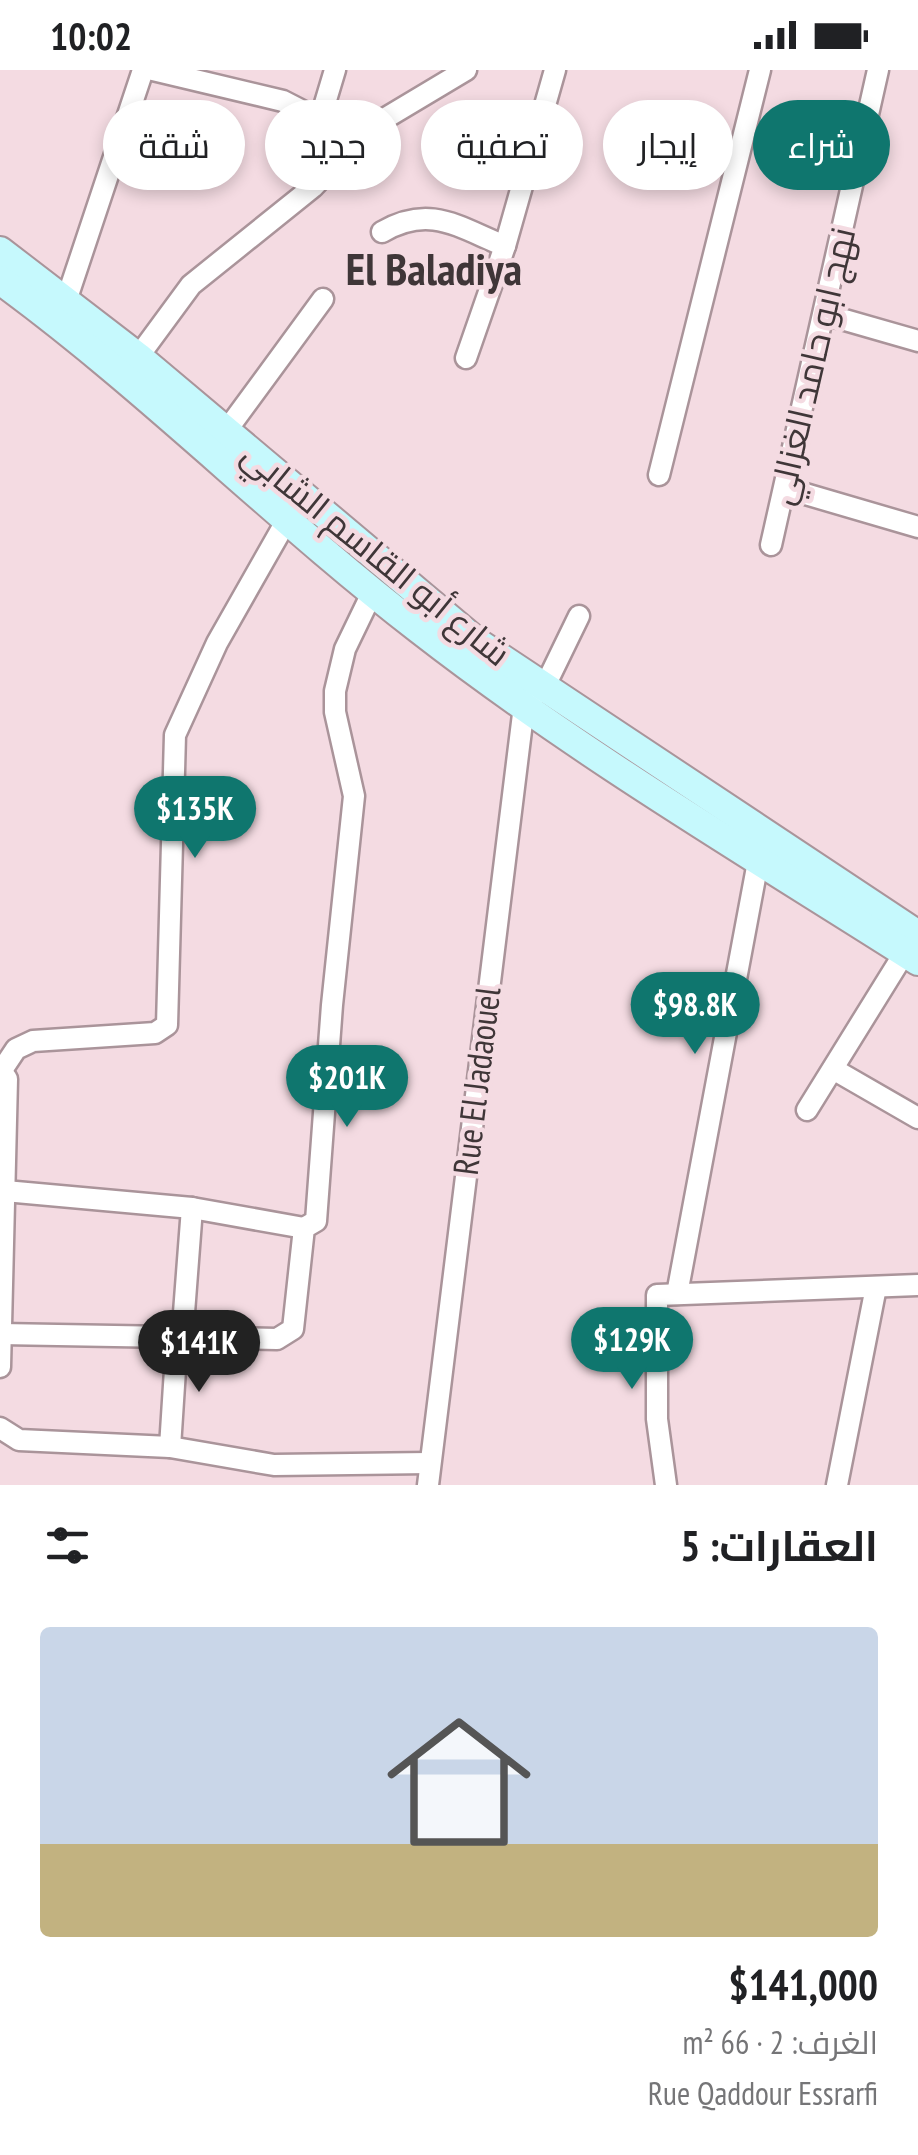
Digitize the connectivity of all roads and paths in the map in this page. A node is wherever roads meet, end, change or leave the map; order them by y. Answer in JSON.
{"nodes":[{"id":1,"x":142,"y":70,"type":"edge"},
{"id":2,"x":153,"y":70,"type":"edge"},
{"id":3,"x":335,"y":70,"type":"edge"},
{"id":4,"x":466,"y":70,"type":"edge"},
{"id":5,"x":555,"y":70,"type":"edge"},
{"id":6,"x":760,"y":70,"type":"edge"},
{"id":7,"x":878,"y":70,"type":"edge"},
{"id":8,"x":279,"y":100,"type":"edge"},
{"id":9,"x":326,"y":100,"type":"edge"},
{"id":10,"x":401,"y":107,"type":"edge"},
{"id":11,"x":309,"y":190,"type":"edge"},
{"id":12,"x":382,"y":232,"type":"dead end"},
{"id":13,"x":505,"y":246,"type":"junction"},
{"id":14,"x":0,"y":251,"type":"edge"},
{"id":15,"x":0,"y":280,"type":"edge"},
{"id":16,"x":322,"y":299,"type":"dead end"},
{"id":17,"x":66,"y":301,"type":"junction"},
{"id":18,"x":824,"y":314,"type":"junction"},
{"id":19,"x":918,"y":341,"type":"edge"},
{"id":20,"x":138,"y":358,"type":"junction"},
{"id":21,"x":466,"y":358,"type":"dead end"},
{"id":22,"x":219,"y":443,"type":"junction"},
{"id":23,"x":659,"y":475,"type":"dead end"},
{"id":24,"x":785,"y":488,"type":"junction"},
{"id":25,"x":288,"y":518,"type":"junction"},
{"id":26,"x":918,"y":527,"type":"edge"},
{"id":27,"x":771,"y":546,"type":"dead end"},
{"id":28,"x":373,"y":591,"type":"junction"},
{"id":29,"x":579,"y":616,"type":"dead end"},
{"id":30,"x":545,"y":686,"type":"junction"},
{"id":31,"x":524,"y":706,"type":"junction"},
{"id":32,"x":762,"y":847,"type":"junction"},
{"id":33,"x":914,"y":949,"type":"edge"},
{"id":34,"x":1,"y":1069,"type":"edge"},
{"id":35,"x":833,"y":1069,"type":"junction"},
{"id":36,"x":808,"y":1110,"type":"dead end"},
{"id":37,"x":918,"y":1118,"type":"edge"},
{"id":38,"x":4,"y":1191,"type":"junction"},
{"id":39,"x":192,"y":1208,"type":"junction"},
{"id":40,"x":304,"y":1228,"type":"junction"},
{"id":41,"x":918,"y":1284,"type":"edge"},
{"id":42,"x":876,"y":1287,"type":"junction"},
{"id":43,"x":676,"y":1294,"type":"junction"},
{"id":44,"x":1,"y":1334,"type":"edge"},
{"id":45,"x":180,"y":1339,"type":"junction"},
{"id":46,"x":0,"y":1367,"type":"edge"},
{"id":47,"x":0,"y":1428,"type":"edge"},
{"id":48,"x":170,"y":1447,"type":"junction"},
{"id":49,"x":430,"y":1463,"type":"junction"},
{"id":50,"x":273,"y":1475,"type":"edge"},
{"id":51,"x":428,"y":1485,"type":"edge"},
{"id":52,"x":666,"y":1485,"type":"edge"},
{"id":53,"x":837,"y":1485,"type":"edge"}],
"edges":[{"from":1,"to":17,"type":"street"},
{"from":2,"to":8,"type":"street"},
{"from":3,"to":9,"type":"street"},
{"from":4,"to":10,"type":"street"},
{"from":5,"to":13,"type":"street"},
{"from":6,"to":23,"type":"street"},
{"from":7,"to":18,"type":"street","name":"نهج ابو حامد الغزالي"},
{"from":11,"to":20,"type":"street"},
{"from":12,"to":13,"type":"street"},
{"from":13,"to":21,"type":"street"},
{"from":14,"to":17,"type":"street","name":"شارع أبو القاسم الشابي"},
{"from":15,"to":22,"type":"street","name":"شارع أبو القاسم الشابي"},
{"from":16,"to":22,"type":"street"},
{"from":17,"to":20,"type":"street","name":"شارع أبو القاسم الشابي"},
{"from":18,"to":19,"type":"street"},
{"from":18,"to":24,"type":"street","name":"نهج ابو حامد الغزالي"},
{"from":20,"to":22,"type":"street","name":"شارع أبو القاسم الشابي"},
{"from":22,"to":25,"type":"street","name":"شارع أبو القاسم الشابي"},
{"from":22,"to":30,"type":"street","name":"شارع أبو القاسم الشابي"},
{"from":24,"to":26,"type":"street"},
{"from":24,"to":27,"type":"street","name":"نهج ابو حامد الغزالي"},
{"from":25,"to":28,"type":"street","name":"شارع أبو القاسم الشابي"},
{"from":25,"to":34,"type":"street"},
{"from":28,"to":31,"type":"street","name":"شارع أبو القاسم الشابي"},
{"from":28,"to":40,"type":"street"},
{"from":29,"to":30,"type":"street"},
{"from":30,"to":31,"type":"street"},
{"from":30,"to":32,"type":"street","name":"شارع أبو القاسم الشابي"},
{"from":31,"to":32,"type":"street","name":"شارع أبو القاسم الشابي"},
{"from":31,"to":49,"type":"street","name":"Rue El Jadaouel"},
{"from":32,"to":33,"type":"street","name":"شارع أبو القاسم الشابي"},
{"from":32,"to":43,"type":"street"},
{"from":33,"to":35,"type":"street"},
{"from":34,"to":38,"type":"street"},
{"from":35,"to":36,"type":"street"},
{"from":35,"to":37,"type":"street"},
{"from":38,"to":39,"type":"street"},
{"from":38,"to":44,"type":"street"},
{"from":39,"to":40,"type":"street"},
{"from":39,"to":45,"type":"street"},
{"from":40,"to":45,"type":"street"},
{"from":41,"to":42,"type":"street"},
{"from":42,"to":43,"type":"street"},
{"from":42,"to":53,"type":"street"},
{"from":43,"to":52,"type":"street"},
{"from":44,"to":45,"type":"street"},
{"from":44,"to":46,"type":"street"},
{"from":45,"to":48,"type":"street"},
{"from":47,"to":48,"type":"street"},
{"from":48,"to":50,"type":"street"},
{"from":49,"to":50,"type":"street"},
{"from":49,"to":51,"type":"street","name":"Rue El Jadaouel"}]}
